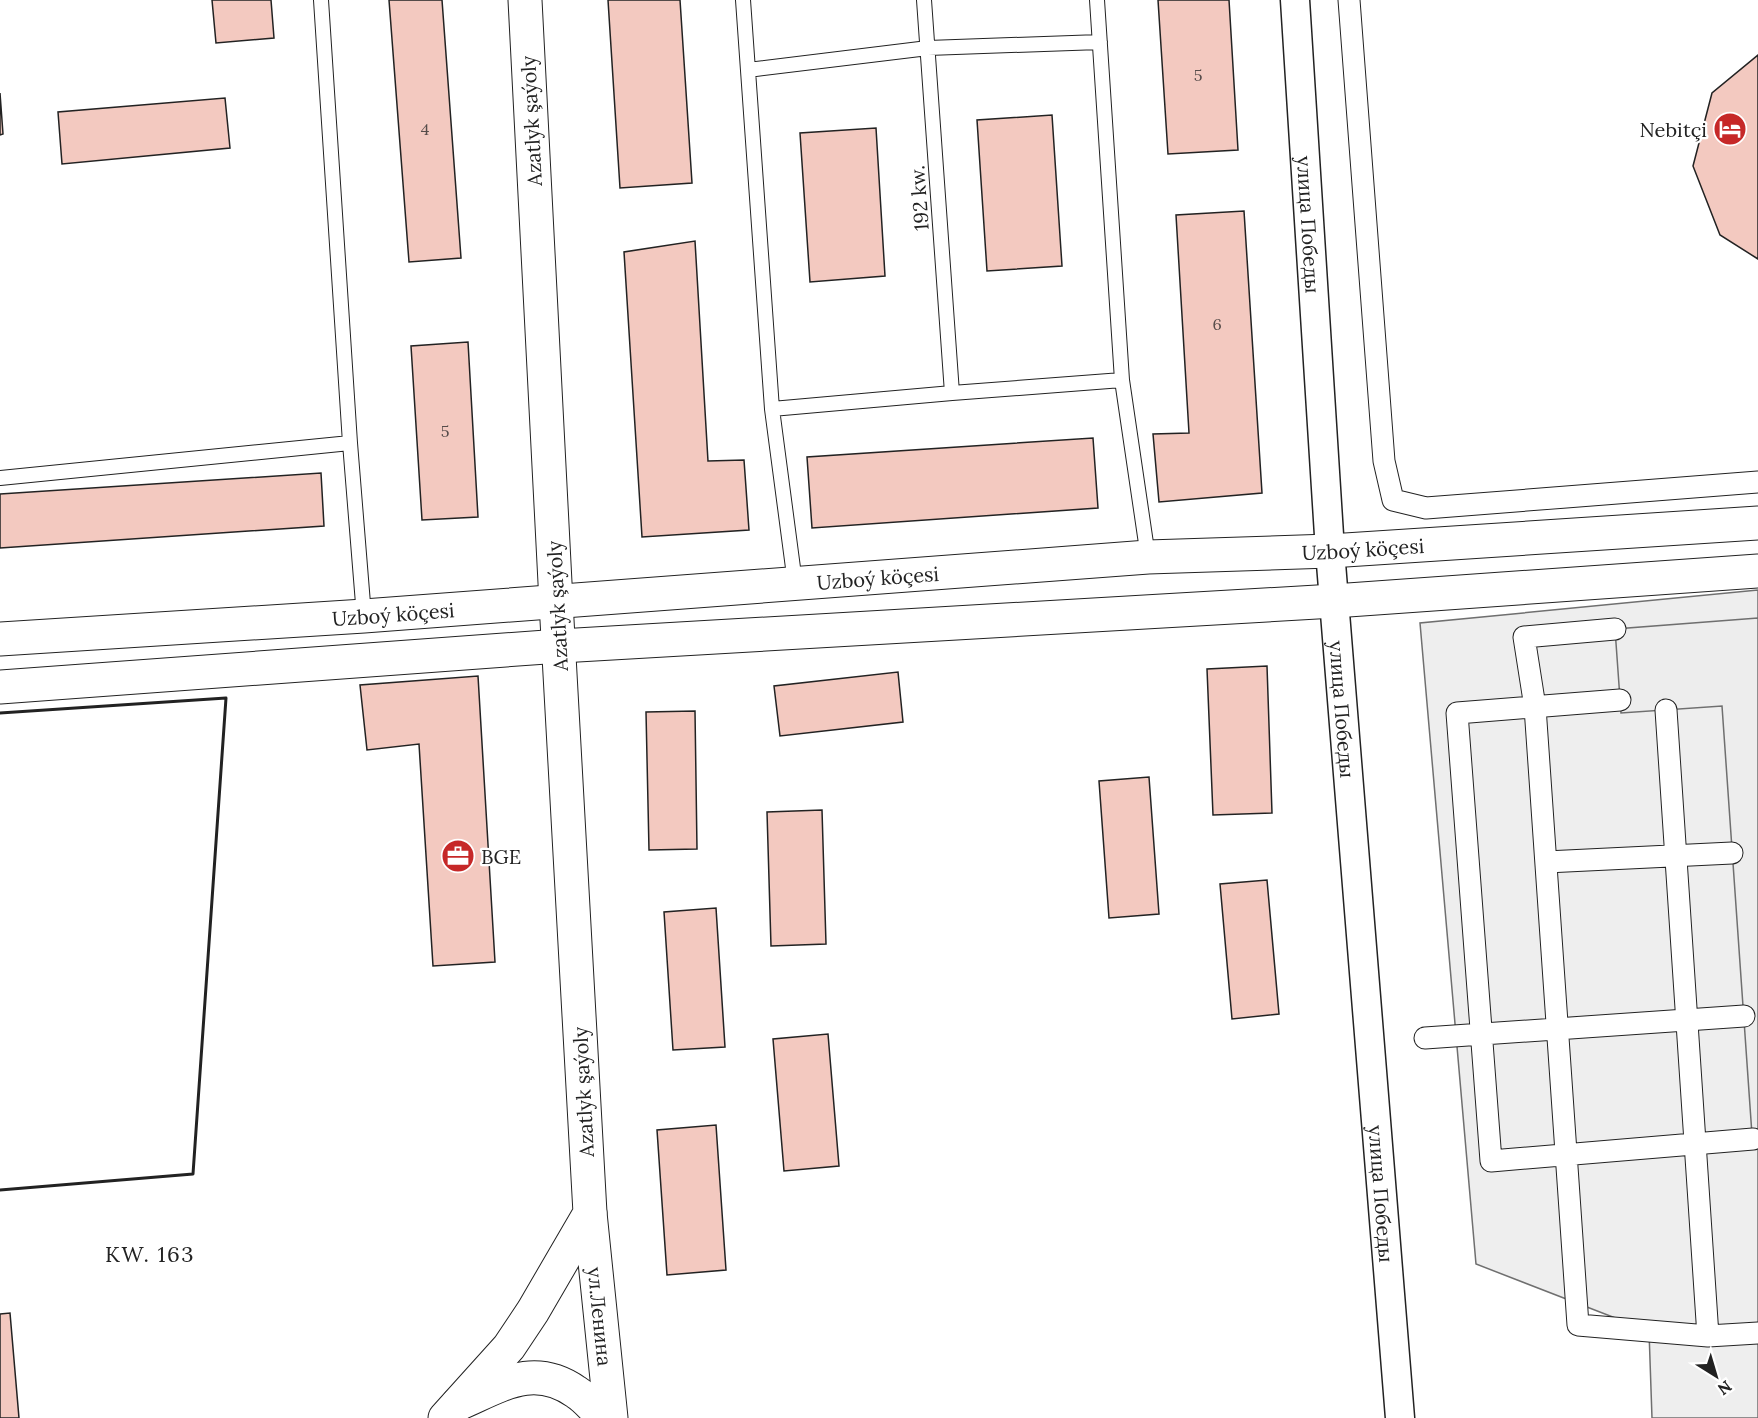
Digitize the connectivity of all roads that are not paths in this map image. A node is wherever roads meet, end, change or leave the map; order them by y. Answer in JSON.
{"nodes":[{"id":1,"x":321,"y":0,"type":"edge"},
{"id":2,"x":525,"y":0,"type":"edge"},
{"id":3,"x":743,"y":0,"type":"edge"},
{"id":4,"x":924,"y":0,"type":"edge"},
{"id":5,"x":1097,"y":0,"type":"edge"},
{"id":6,"x":1295,"y":0,"type":"edge"},
{"id":7,"x":1349,"y":0,"type":"edge"},
{"id":8,"x":1100,"y":42,"type":"junction"},
{"id":9,"x":928,"y":48,"type":"junction"},
{"id":10,"x":748,"y":70,"type":"junction"},
{"id":11,"x":1122,"y":380,"type":"junction"},
{"id":12,"x":952,"y":393,"type":"junction"},
{"id":13,"x":772,"y":409,"type":"junction"},
{"id":14,"x":350,"y":443,"type":"junction"},
{"id":15,"x":0,"y":478,"type":"edge"},
{"id":16,"x":1758,"y":482,"type":"edge"},
{"id":17,"x":1758,"y":523,"type":"edge"},
{"id":18,"x":1330,"y":551,"type":"junction"},
{"id":19,"x":1148,"y":557,"type":"junction"},
{"id":20,"x":1758,"y":571,"type":"edge"},
{"id":21,"x":795,"y":583,"type":"junction"},
{"id":22,"x":1334,"y":601,"type":"junction"},
{"id":23,"x":556,"y":602,"type":"junction"},
{"id":24,"x":364,"y":616,"type":"junction"},
{"id":25,"x":1615,"y":629,"type":"dead end"},
{"id":26,"x":0,"y":639,"type":"edge"},
{"id":27,"x":560,"y":646,"type":"junction"},
{"id":28,"x":0,"y":687,"type":"edge"},
{"id":29,"x":1620,"y":700,"type":"dead end"},
{"id":30,"x":1535,"y":706,"type":"junction"},
{"id":31,"x":1666,"y":710,"type":"dead end"},
{"id":32,"x":1732,"y":853,"type":"dead end"},
{"id":33,"x":1676,"y":856,"type":"junction"},
{"id":34,"x":1546,"y":862,"type":"junction"},
{"id":35,"x":1744,"y":1017,"type":"dead end"},
{"id":36,"x":1687,"y":1020,"type":"junction"},
{"id":37,"x":1558,"y":1029,"type":"junction"},
{"id":38,"x":1482,"y":1034,"type":"junction"},
{"id":39,"x":1425,"y":1038,"type":"dead end"},
{"id":40,"x":1753,"y":1139,"type":"dead end"},
{"id":41,"x":1696,"y":1144,"type":"junction"},
{"id":42,"x":1567,"y":1154,"type":"junction"},
{"id":43,"x":590,"y":1213,"type":"junction"},
{"id":44,"x":1758,"y":1333,"type":"edge"},
{"id":45,"x":1708,"y":1336,"type":"junction"},
{"id":46,"x":451,"y":1411,"type":"edge"},
{"id":47,"x":603,"y":1418,"type":"edge"},
{"id":48,"x":611,"y":1418,"type":"edge"},
{"id":49,"x":1400,"y":1418,"type":"edge"}],
"edges":[{"from":1,"to":14,"type":"lane"},
{"from":2,"to":23,"type":"street","name":"Azatlyk şaýoly"},
{"from":3,"to":10,"type":"lane"},
{"from":4,"to":9,"type":"lane","name":"192 kw."},
{"from":5,"to":8,"type":"lane"},
{"from":6,"to":18,"type":"street","name":"улица Победы"},
{"from":7,"to":16,"type":"street"},
{"from":8,"to":9,"type":"lane"},
{"from":8,"to":11,"type":"lane"},
{"from":9,"to":10,"type":"lane"},
{"from":9,"to":12,"type":"lane","name":"192 kw."},
{"from":10,"to":13,"type":"lane"},
{"from":11,"to":12,"type":"lane"},
{"from":11,"to":19,"type":"lane"},
{"from":12,"to":13,"type":"lane"},
{"from":13,"to":21,"type":"lane"},
{"from":14,"to":15,"type":"lane"},
{"from":14,"to":24,"type":"lane"},
{"from":17,"to":18,"type":"street","name":"Uzboý köçesi"},
{"from":18,"to":19,"type":"street","name":"Uzboý köçesi"},
{"from":18,"to":22,"type":"street","name":"улица Победы"},
{"from":19,"to":21,"type":"street","name":"Uzboý köçesi"},
{"from":20,"to":22,"type":"street"},
{"from":21,"to":23,"type":"street","name":"Uzboý köçesi"},
{"from":22,"to":27,"type":"street"},
{"from":22,"to":49,"type":"street","name":"улица Победы"},
{"from":23,"to":24,"type":"street","name":"Uzboý köçesi"},
{"from":23,"to":27,"type":"street","name":"Azatlyk şaýoly"},
{"from":24,"to":26,"type":"street","name":"Uzboý köçesi"},
{"from":25,"to":30,"type":"street"},
{"from":27,"to":28,"type":"street"},
{"from":27,"to":43,"type":"street","name":"Azatlyk şaýoly"},
{"from":29,"to":30,"type":"street"},
{"from":30,"to":34,"type":"street"},
{"from":30,"to":38,"type":"street"},
{"from":31,"to":33,"type":"street"},
{"from":32,"to":33,"type":"street"},
{"from":33,"to":34,"type":"street"},
{"from":33,"to":36,"type":"street"},
{"from":34,"to":37,"type":"street"},
{"from":35,"to":36,"type":"street"},
{"from":36,"to":37,"type":"street"},
{"from":36,"to":41,"type":"street"},
{"from":37,"to":38,"type":"street"},
{"from":37,"to":42,"type":"street"},
{"from":38,"to":39,"type":"street"},
{"from":38,"to":42,"type":"street"},
{"from":40,"to":41,"type":"street"},
{"from":41,"to":42,"type":"street"},
{"from":41,"to":45,"type":"street"},
{"from":42,"to":45,"type":"street"},
{"from":43,"to":46,"type":"street"},
{"from":43,"to":48,"type":"street","name":"ул.Ленина"},
{"from":44,"to":45,"type":"street"},
{"from":46,"to":47,"type":"street"}]}
